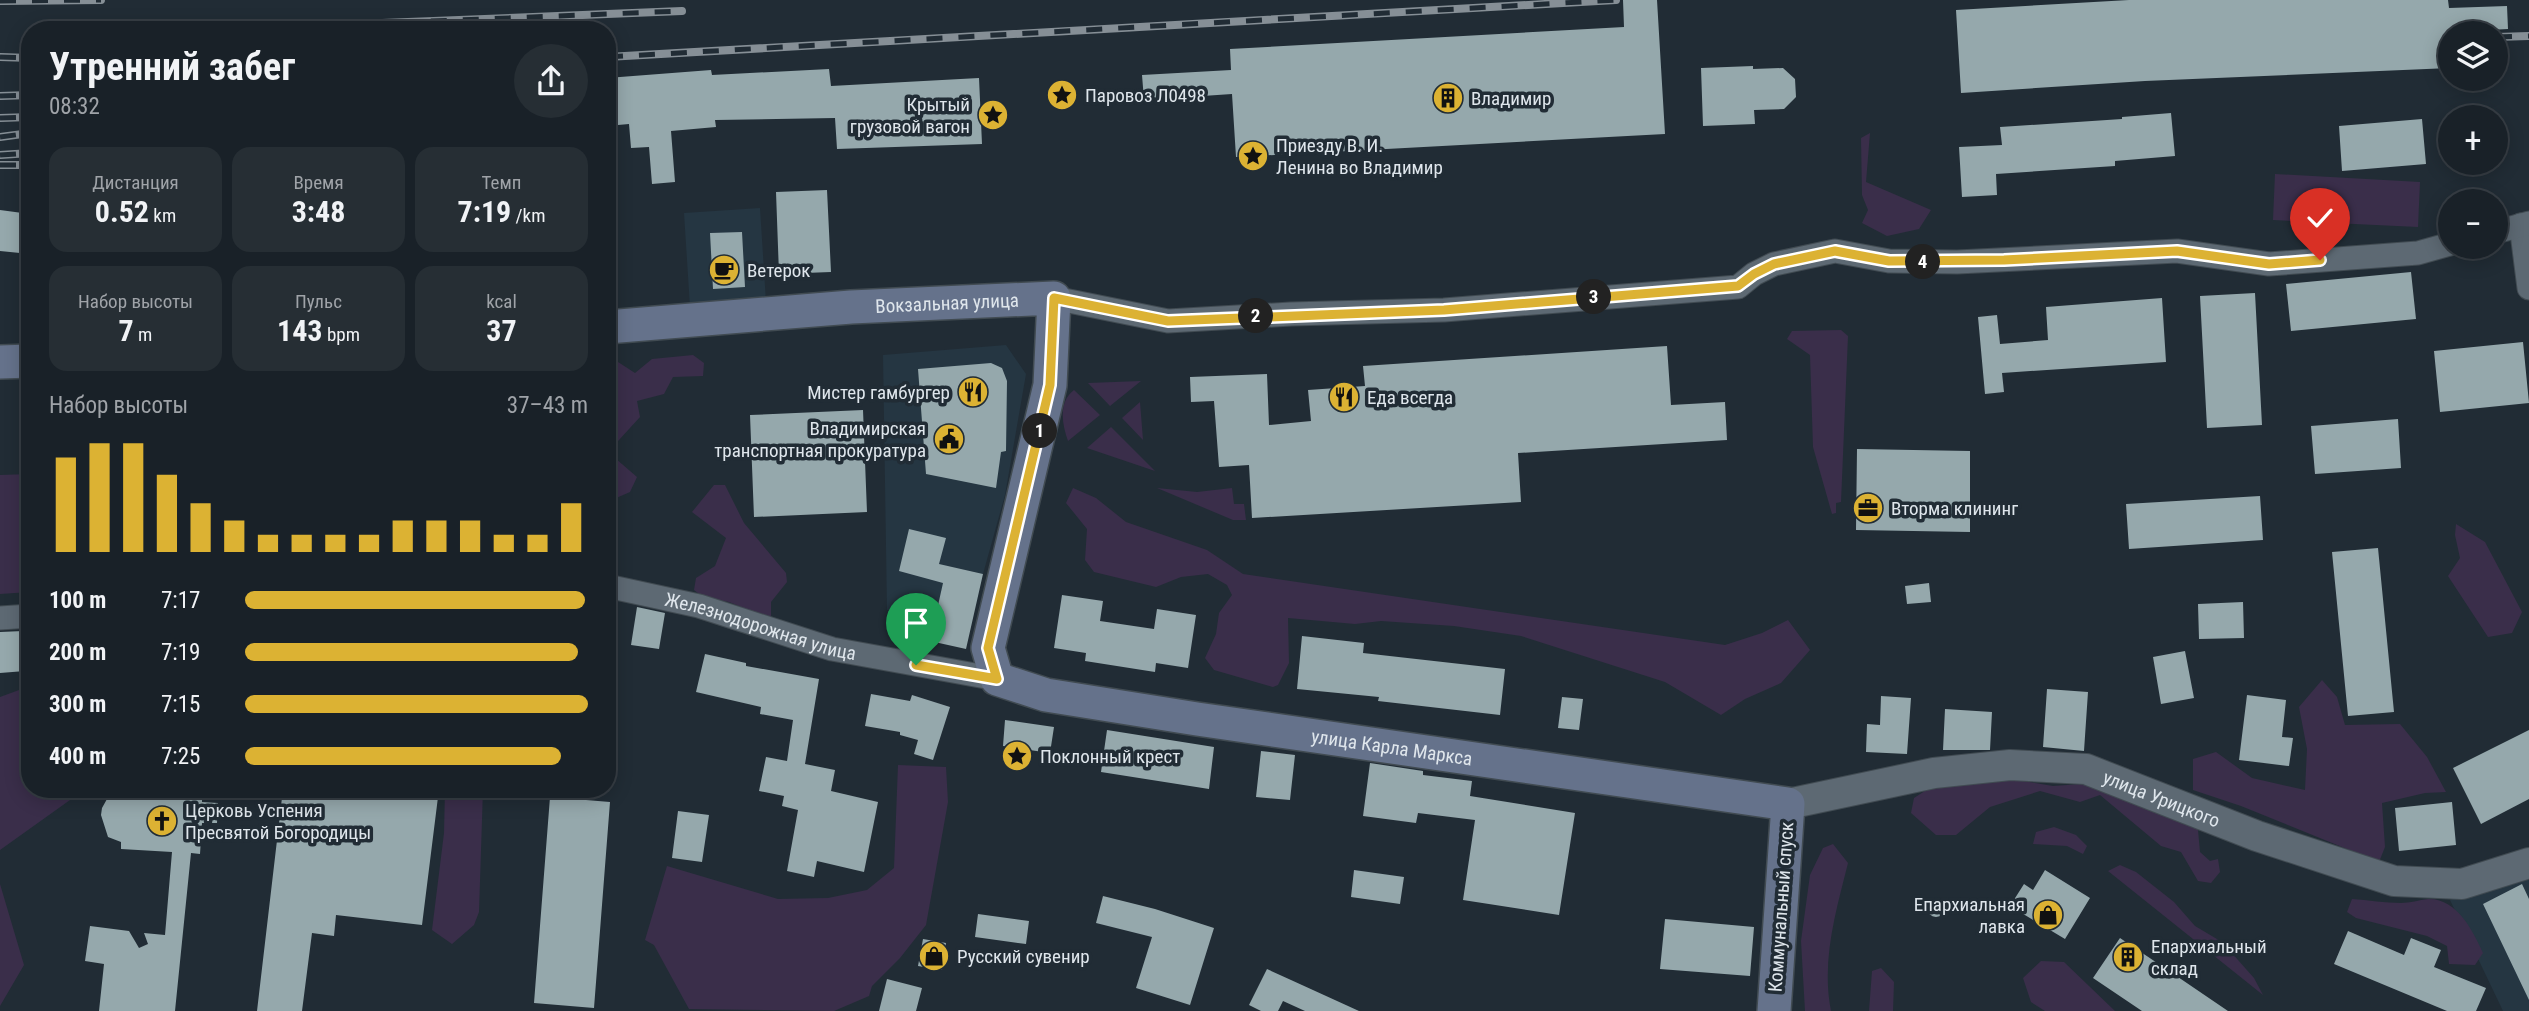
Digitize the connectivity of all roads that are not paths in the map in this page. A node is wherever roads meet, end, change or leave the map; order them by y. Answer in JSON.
{"nodes":[{"id":1,"x":2525,"y":224,"type":"edge"},
{"id":2,"x":2508,"y":229,"type":"edge"},
{"id":3,"x":2438,"y":247,"type":"edge"},
{"id":4,"x":2529,"y":288,"type":"edge"},
{"id":5,"x":1054,"y":298,"type":"junction"},
{"id":6,"x":616,"y":326,"type":"edge"},
{"id":7,"x":21,"y":361,"type":"edge"},
{"id":8,"x":0,"y":362,"type":"edge"},
{"id":9,"x":616,"y":588,"type":"edge"},
{"id":10,"x":21,"y":617,"type":"edge"},
{"id":11,"x":0,"y":618,"type":"edge"},
{"id":12,"x":997,"y":679,"type":"junction"},
{"id":13,"x":1788,"y":804,"type":"junction"},
{"id":14,"x":2529,"y":863,"type":"edge"},
{"id":15,"x":1774,"y":1011,"type":"edge"}],
"edges":[{"from":1,"to":2,"type":"street"},
{"from":1,"to":4,"type":"street"},
{"from":3,"to":5,"type":"street","name":"Вокзальная улица"},
{"from":5,"to":6,"type":"main road","name":"Вокзальная улица"},
{"from":5,"to":12,"type":"main road"},
{"from":7,"to":8,"type":"main road"},
{"from":9,"to":12,"type":"street","name":"Железнодорожная улица"},
{"from":10,"to":11,"type":"street"},
{"from":12,"to":13,"type":"main road","name":"улица Карла Маркса"},
{"from":13,"to":14,"type":"street","name":"улица Урицкого"},
{"from":13,"to":15,"type":"main road","name":"Коммунальный спуск"}]}
